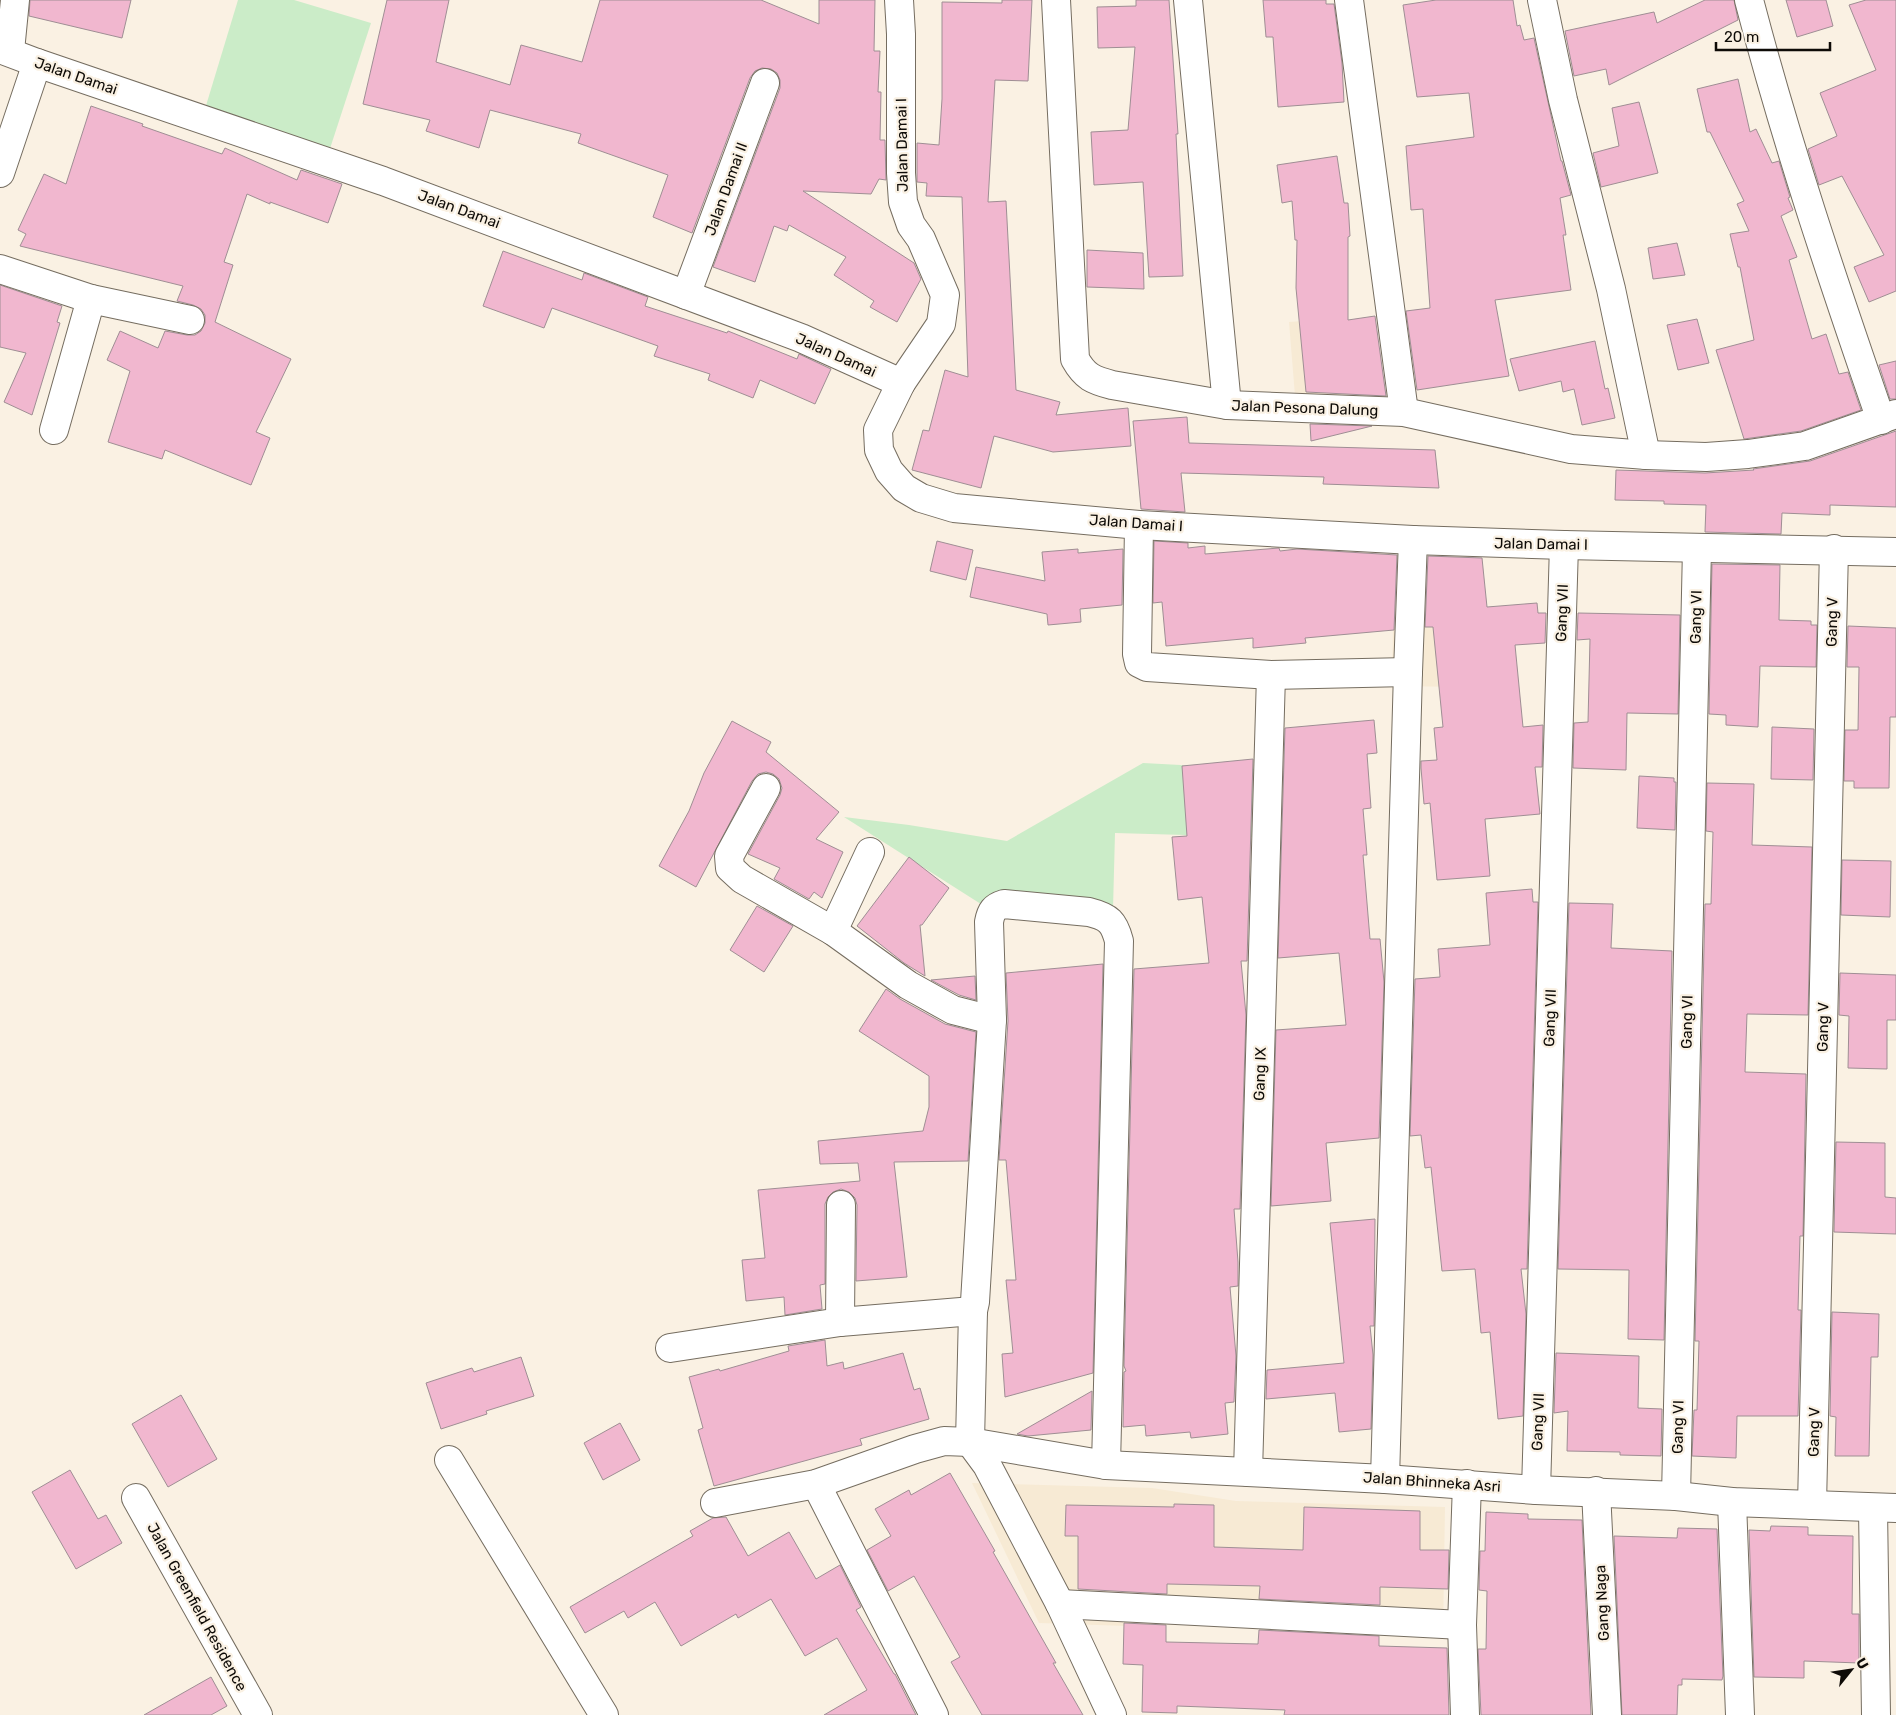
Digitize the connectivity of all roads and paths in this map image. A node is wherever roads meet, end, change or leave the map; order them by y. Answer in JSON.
{"nodes":[{"id":1,"x":15,"y":0,"type":"edge"},
{"id":2,"x":899,"y":0,"type":"edge"},
{"id":3,"x":1056,"y":0,"type":"edge"},
{"id":4,"x":1188,"y":0,"type":"edge"},
{"id":5,"x":1349,"y":0,"type":"edge"},
{"id":6,"x":1542,"y":0,"type":"edge"},
{"id":7,"x":1749,"y":0,"type":"edge"},
{"id":8,"x":5,"y":50,"type":"edge"},
{"id":9,"x":36,"y":63,"type":"junction"},
{"id":10,"x":765,"y":82,"type":"dead end"},
{"id":11,"x":0,"y":173,"type":"edge"},
{"id":12,"x":0,"y":269,"type":"edge"},
{"id":13,"x":686,"y":294,"type":"junction"},
{"id":14,"x":91,"y":299,"type":"junction"},
{"id":15,"x":190,"y":320,"type":"dead end"},
{"id":16,"x":901,"y":383,"type":"junction"},
{"id":17,"x":1227,"y":405,"type":"junction"},
{"id":18,"x":1404,"y":412,"type":"junction"},
{"id":19,"x":1888,"y":417,"type":"edge"},
{"id":20,"x":54,"y":430,"type":"dead end"},
{"id":21,"x":1646,"y":455,"type":"junction"},
{"id":22,"x":1139,"y":525,"type":"junction"},
{"id":23,"x":1413,"y":540,"type":"junction"},
{"id":24,"x":1564,"y":545,"type":"junction"},
{"id":25,"x":1698,"y":548,"type":"junction"},
{"id":26,"x":1834,"y":549,"type":"junction"},
{"id":27,"x":1896,"y":552,"type":"edge"},
{"id":28,"x":1408,"y":672,"type":"junction"},
{"id":29,"x":1272,"y":675,"type":"junction"},
{"id":30,"x":766,"y":788,"type":"dead end"},
{"id":31,"x":870,"y":852,"type":"dead end"},
{"id":32,"x":833,"y":931,"type":"junction"},
{"id":33,"x":992,"y":1020,"type":"junction"},
{"id":34,"x":841,"y":1205,"type":"dead end"},
{"id":35,"x":973,"y":1311,"type":"junction"},
{"id":36,"x":840,"y":1322,"type":"junction"},
{"id":37,"x":670,"y":1348,"type":"dead end"},
{"id":38,"x":970,"y":1442,"type":"junction"},
{"id":39,"x":450,"y":1460,"type":"dead end"},
{"id":40,"x":1106,"y":1465,"type":"junction"},
{"id":41,"x":1248,"y":1472,"type":"junction"},
{"id":42,"x":1385,"y":1479,"type":"junction"},
{"id":43,"x":816,"y":1484,"type":"junction"},
{"id":44,"x":1467,"y":1484,"type":"junction"},
{"id":45,"x":1536,"y":1490,"type":"junction"},
{"id":46,"x":1596,"y":1491,"type":"junction"},
{"id":47,"x":1676,"y":1496,"type":"junction"},
{"id":48,"x":136,"y":1498,"type":"dead end"},
{"id":49,"x":1732,"y":1502,"type":"junction"},
{"id":50,"x":715,"y":1503,"type":"dead end"},
{"id":51,"x":1812,"y":1505,"type":"junction"},
{"id":52,"x":1884,"y":1508,"type":"edge"},
{"id":53,"x":1060,"y":1604,"type":"junction"},
{"id":54,"x":1462,"y":1625,"type":"junction"},
{"id":55,"x":258,"y":1715,"type":"edge"},
{"id":56,"x":604,"y":1715,"type":"edge"},
{"id":57,"x":934,"y":1715,"type":"edge"},
{"id":58,"x":1112,"y":1715,"type":"edge"},
{"id":59,"x":1465,"y":1715,"type":"edge"},
{"id":60,"x":1607,"y":1715,"type":"edge"},
{"id":61,"x":1740,"y":1715,"type":"edge"},
{"id":62,"x":1876,"y":1715,"type":"edge"}],
"edges":[{"from":1,"to":8,"type":"street","name":"Jalan Damai"},
{"from":2,"to":16,"type":"street","name":"Jalan Damai I"},
{"from":3,"to":17,"type":"street","name":"Jalan Pesona Dalung"},
{"from":4,"to":17,"type":"street"},
{"from":5,"to":18,"type":"street"},
{"from":6,"to":21,"type":"street"},
{"from":7,"to":19,"type":"street"},
{"from":8,"to":9,"type":"street","name":"Jalan Damai"},
{"from":9,"to":11,"type":"street"},
{"from":9,"to":13,"type":"street","name":"Jalan Damai"},
{"from":10,"to":13,"type":"street","name":"Jalan Damai II"},
{"from":12,"to":14,"type":"street"},
{"from":13,"to":16,"type":"street","name":"Jalan Damai"},
{"from":14,"to":15,"type":"street"},
{"from":14,"to":20,"type":"street"},
{"from":16,"to":22,"type":"street","name":"Jalan Damai I"},
{"from":17,"to":18,"type":"street","name":"Jalan Pesona Dalung"},
{"from":18,"to":21,"type":"street","name":"Jalan Pesona Dalung"},
{"from":19,"to":21,"type":"street","name":"Jalan Pesona Dalung"},
{"from":22,"to":23,"type":"street","name":"Jalan Damai I"},
{"from":22,"to":29,"type":"street"},
{"from":23,"to":24,"type":"street","name":"Jalan Damai I"},
{"from":23,"to":28,"type":"street"},
{"from":24,"to":25,"type":"street","name":"Jalan Damai I"},
{"from":24,"to":45,"type":"street","name":"Gang VII"},
{"from":25,"to":26,"type":"street","name":"Jalan Damai I"},
{"from":25,"to":47,"type":"street","name":"Gang VI"},
{"from":26,"to":27,"type":"street","name":"Jalan Damai I"},
{"from":26,"to":51,"type":"street","name":"Gang V"},
{"from":28,"to":29,"type":"street"},
{"from":28,"to":42,"type":"street"},
{"from":29,"to":41,"type":"street","name":"Gang IX"},
{"from":30,"to":32,"type":"street"},
{"from":31,"to":32,"type":"street"},
{"from":32,"to":33,"type":"street"},
{"from":33,"to":35,"type":"street"},
{"from":33,"to":40,"type":"street"},
{"from":34,"to":36,"type":"street"},
{"from":35,"to":36,"type":"street"},
{"from":35,"to":38,"type":"street"},
{"from":36,"to":37,"type":"street"},
{"from":38,"to":40,"type":"street","name":"Jalan Bhinneka Asri"},
{"from":38,"to":43,"type":"street","name":"Jalan Bhinneka Asri"},
{"from":38,"to":53,"type":"street"},
{"from":39,"to":56,"type":"street"},
{"from":40,"to":41,"type":"street","name":"Jalan Bhinneka Asri"},
{"from":41,"to":42,"type":"street","name":"Jalan Bhinneka Asri"},
{"from":42,"to":44,"type":"street","name":"Jalan Bhinneka Asri"},
{"from":43,"to":50,"type":"street","name":"Jalan Bhinneka Asri"},
{"from":43,"to":57,"type":"street"},
{"from":44,"to":45,"type":"street","name":"Jalan Bhinneka Asri"},
{"from":44,"to":54,"type":"street"},
{"from":45,"to":46,"type":"street","name":"Jalan Bhinneka Asri"},
{"from":46,"to":47,"type":"street","name":"Jalan Bhinneka Asri"},
{"from":46,"to":60,"type":"street","name":"Gang Naga"},
{"from":47,"to":49,"type":"street","name":"Jalan Bhinneka Asri"},
{"from":48,"to":55,"type":"street","name":"Jalan Greenfield Residence"},
{"from":49,"to":51,"type":"street","name":"Jalan Bhinneka Asri"},
{"from":49,"to":61,"type":"street"},
{"from":51,"to":52,"type":"street","name":"Jalan Bhinneka Asri"},
{"from":52,"to":62,"type":"street"},
{"from":53,"to":54,"type":"street"},
{"from":53,"to":58,"type":"street"},
{"from":54,"to":59,"type":"street"}]}
